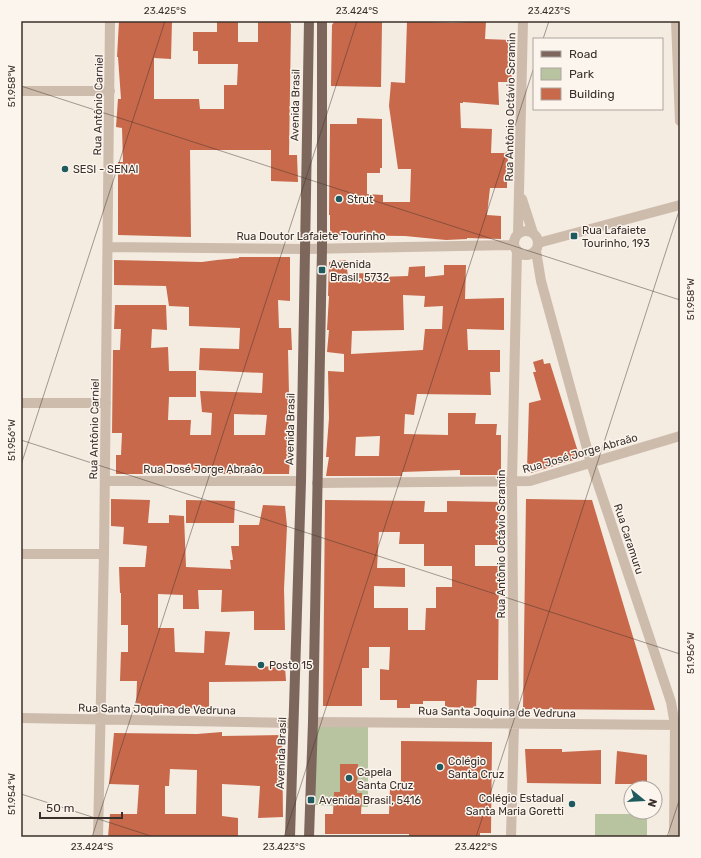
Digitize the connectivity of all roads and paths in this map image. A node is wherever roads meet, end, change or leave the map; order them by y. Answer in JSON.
{"nodes":[{"id":1,"x":110,"y":21,"type":"edge"},
{"id":2,"x":309,"y":21,"type":"edge"},
{"id":3,"x":322,"y":21,"type":"edge"},
{"id":4,"x":523,"y":21,"type":"edge"},
{"id":5,"x":676,"y":21,"type":"edge"},
{"id":6,"x":21,"y":91,"type":"edge"},
{"id":7,"x":110,"y":92,"type":"junction"},
{"id":8,"x":680,"y":121,"type":"edge"},
{"id":9,"x":520,"y":193,"type":"junction"},
{"id":10,"x":680,"y":205,"type":"edge"},
{"id":11,"x":533,"y":233,"type":"junction"},
{"id":12,"x":518,"y":234,"type":"junction"},
{"id":13,"x":108,"y":247,"type":"junction"},
{"id":14,"x":537,"y":247,"type":"junction"},
{"id":15,"x":515,"y":248,"type":"junction"},
{"id":16,"x":305,"y":249,"type":"junction"},
{"id":17,"x":322,"y":249,"type":"junction"},
{"id":18,"x":21,"y":403,"type":"edge"},
{"id":19,"x":106,"y":404,"type":"junction"},
{"id":20,"x":680,"y":436,"type":"edge"},
{"id":21,"x":591,"y":464,"type":"junction"},
{"id":22,"x":105,"y":481,"type":"junction"},
{"id":23,"x":301,"y":481,"type":"junction"},
{"id":24,"x":512,"y":482,"type":"junction"},
{"id":25,"x":317,"y":483,"type":"junction"},
{"id":26,"x":21,"y":554,"type":"edge"},
{"id":27,"x":104,"y":554,"type":"junction"},
{"id":28,"x":21,"y":718,"type":"edge"},
{"id":29,"x":101,"y":720,"type":"junction"},
{"id":30,"x":313,"y":722,"type":"junction"},
{"id":31,"x":294,"y":723,"type":"junction"},
{"id":32,"x":514,"y":724,"type":"junction"},
{"id":33,"x":677,"y":725,"type":"edge"},
{"id":34,"x":98,"y":837,"type":"edge"},
{"id":35,"x":290,"y":837,"type":"edge"},
{"id":36,"x":309,"y":837,"type":"edge"},
{"id":37,"x":511,"y":837,"type":"edge"},
{"id":38,"x":674,"y":837,"type":"edge"}],
"edges":[{"from":1,"to":7,"type":"street","name":"Rua Antônio Carniel"},
{"from":2,"to":16,"type":"main road","name":"Avenida Brasil"},
{"from":3,"to":17,"type":"main road"},
{"from":4,"to":9,"type":"street","name":"Rua Antônio Octávio Scramin"},
{"from":5,"to":8,"type":"street"},
{"from":6,"to":7,"type":"street"},
{"from":7,"to":13,"type":"street","name":"Rua Antônio Carniel"},
{"from":9,"to":11,"type":"street","name":"Rua Antônio Octávio Scramin"},
{"from":9,"to":12,"type":"street","name":"Rua Antônio Octávio Scramin"},
{"from":10,"to":14,"type":"street"},
{"from":11,"to":12,"type":"street"},
{"from":11,"to":14,"type":"street"},
{"from":12,"to":15,"type":"street"},
{"from":13,"to":16,"type":"street","name":"Rua Doutor Lafaiete Tourinho"},
{"from":13,"to":19,"type":"street","name":"Rua Antônio Carniel"},
{"from":14,"to":15,"type":"street"},
{"from":14,"to":21,"type":"street","name":"Rua Caramuru"},
{"from":15,"to":17,"type":"street","name":"Rua Doutor Lafaiete Tourinho"},
{"from":15,"to":24,"type":"street","name":"Rua Antônio Octávio Scramin"},
{"from":16,"to":17,"type":"street","name":"Rua Doutor Lafaiete Tourinho"},
{"from":16,"to":23,"type":"main road","name":"Avenida Brasil"},
{"from":17,"to":25,"type":"main road"},
{"from":18,"to":19,"type":"street"},
{"from":19,"to":22,"type":"street","name":"Rua Antônio Carniel"},
{"from":20,"to":21,"type":"street","name":"Rua José Jorge Abraão"},
{"from":21,"to":24,"type":"street","name":"Rua José Jorge Abraão"},
{"from":21,"to":33,"type":"street","name":"Rua Caramuru"},
{"from":22,"to":23,"type":"street","name":"Rua José Jorge Abraão"},
{"from":22,"to":27,"type":"street","name":"Rua Antônio Carniel"},
{"from":23,"to":31,"type":"main road","name":"Avenida Brasil"},
{"from":24,"to":25,"type":"street","name":"Rua José Jorge Abraão"},
{"from":24,"to":32,"type":"street","name":"Rua Antônio Octávio Scramin"},
{"from":25,"to":30,"type":"main road"},
{"from":26,"to":27,"type":"street"},
{"from":27,"to":29,"type":"street","name":"Rua Antônio Carniel"},
{"from":28,"to":29,"type":"street","name":"Rua Santa Joquina de Vedruna"},
{"from":29,"to":31,"type":"street","name":"Rua Santa Joquina de Vedruna"},
{"from":29,"to":34,"type":"street","name":"Rua Antônio Carniel"},
{"from":30,"to":32,"type":"street","name":"Rua Santa Joquina de Vedruna"},
{"from":30,"to":36,"type":"main road"},
{"from":31,"to":35,"type":"main road","name":"Avenida Brasil"},
{"from":32,"to":33,"type":"street","name":"Rua Santa Joquina de Vedruna"},
{"from":32,"to":37,"type":"street","name":"Rua Antônio Octávio Scramin"},
{"from":33,"to":38,"type":"street","name":"Rua Caramuru"}]}
